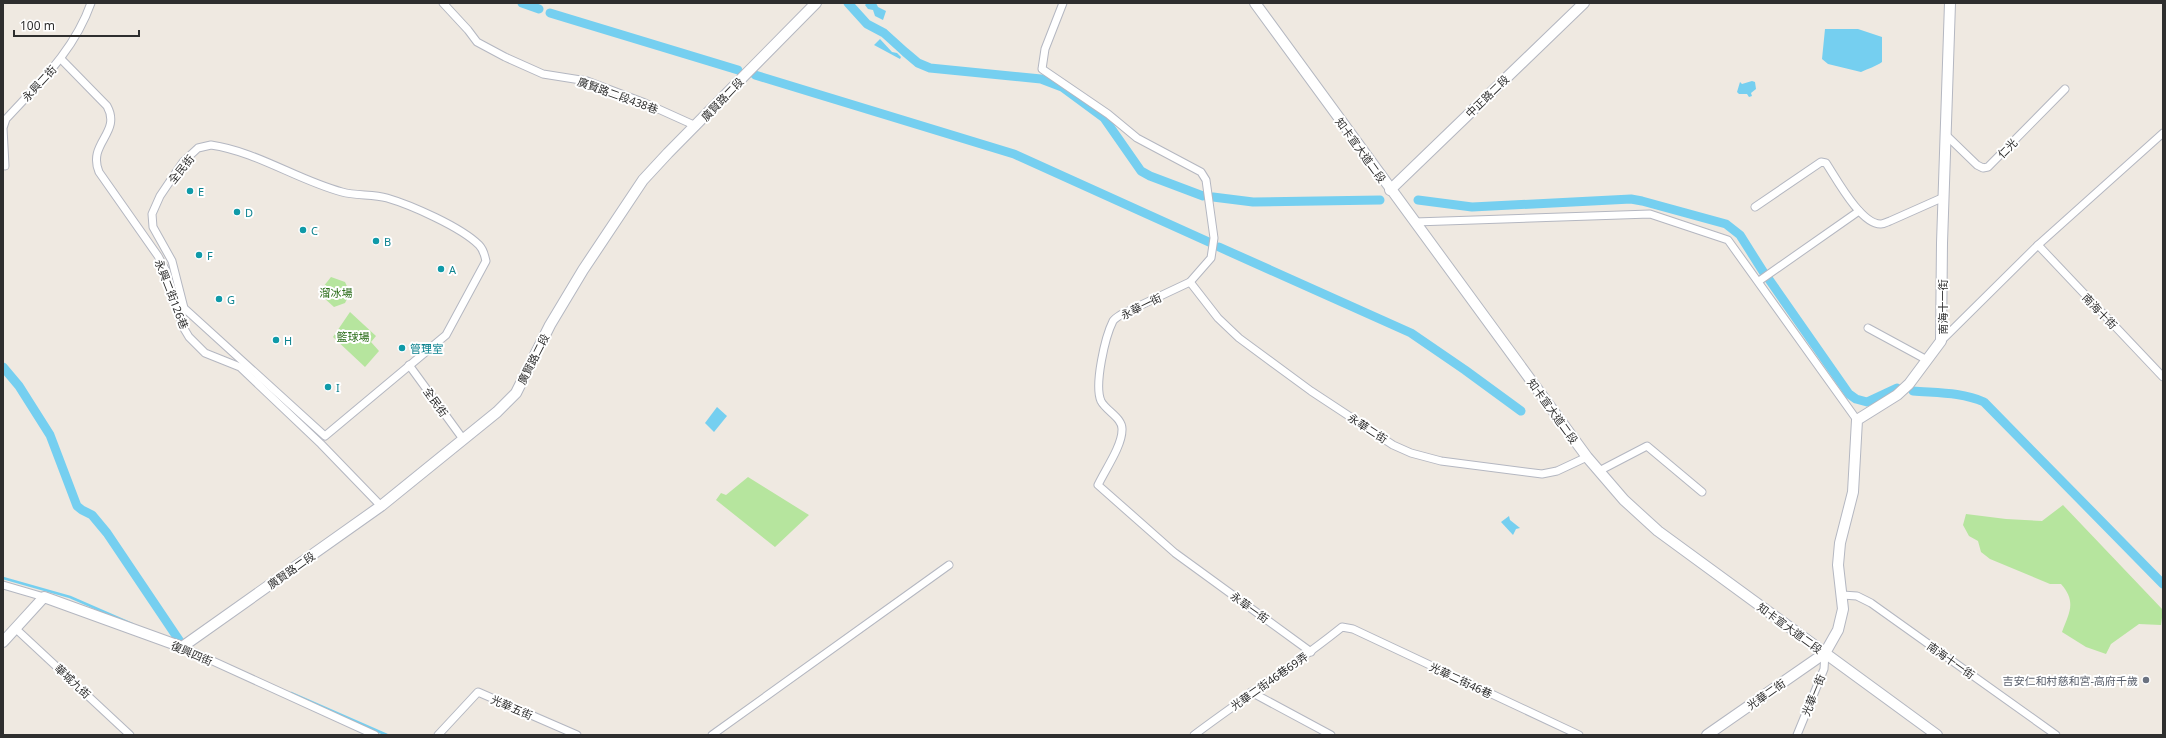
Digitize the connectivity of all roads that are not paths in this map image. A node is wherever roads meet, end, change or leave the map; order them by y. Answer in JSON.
{"nodes":[{"id":1,"x":91,"y":3,"type":"edge"},
{"id":2,"x":443,"y":3,"type":"edge"},
{"id":3,"x":816,"y":3,"type":"edge"},
{"id":4,"x":1063,"y":3,"type":"edge"},
{"id":5,"x":1255,"y":3,"type":"edge"},
{"id":6,"x":1584,"y":3,"type":"edge"},
{"id":7,"x":1950,"y":3,"type":"edge"},
{"id":8,"x":61,"y":59,"type":"junction"},
{"id":9,"x":2065,"y":89,"type":"dead end"},
{"id":10,"x":696,"y":126,"type":"junction"},
{"id":11,"x":2163,"y":133,"type":"edge"},
{"id":12,"x":1946,"y":135,"type":"junction"},
{"id":13,"x":5,"y":166,"type":"dead end"},
{"id":14,"x":1390,"y":190,"type":"junction"},
{"id":15,"x":1944,"y":197,"type":"junction"},
{"id":16,"x":1755,"y":207,"type":"dead end"},
{"id":17,"x":1859,"y":211,"type":"junction"},
{"id":18,"x":1415,"y":222,"type":"junction"},
{"id":19,"x":2038,"y":245,"type":"junction"},
{"id":20,"x":1758,"y":281,"type":"junction"},
{"id":21,"x":1190,"y":282,"type":"junction"},
{"id":22,"x":1868,"y":328,"type":"dead end"},
{"id":23,"x":1941,"y":341,"type":"junction"},
{"id":24,"x":1928,"y":360,"type":"junction"},
{"id":25,"x":409,"y":365,"type":"junction"},
{"id":26,"x":2163,"y":377,"type":"edge"},
{"id":27,"x":1857,"y":420,"type":"junction"},
{"id":28,"x":464,"y":439,"type":"junction"},
{"id":29,"x":1587,"y":457,"type":"junction"},
{"id":30,"x":1599,"y":471,"type":"junction"},
{"id":31,"x":1702,"y":492,"type":"dead end"},
{"id":32,"x":381,"y":506,"type":"junction"},
{"id":33,"x":949,"y":565,"type":"dead end"},
{"id":34,"x":3,"y":585,"type":"edge"},
{"id":35,"x":1842,"y":595,"type":"junction"},
{"id":36,"x":44,"y":597,"type":"junction"},
{"id":37,"x":1342,"y":627,"type":"joint"},
{"id":38,"x":15,"y":628,"type":"junction"},
{"id":39,"x":3,"y":642,"type":"edge"},
{"id":40,"x":182,"y":647,"type":"junction"},
{"id":41,"x":1311,"y":652,"type":"junction"},
{"id":42,"x":1825,"y":654,"type":"junction"},
{"id":43,"x":1251,"y":692,"type":"junction"},
{"id":44,"x":130,"y":735,"type":"edge"},
{"id":45,"x":375,"y":735,"type":"edge"},
{"id":46,"x":438,"y":735,"type":"edge"},
{"id":47,"x":577,"y":735,"type":"edge"},
{"id":48,"x":712,"y":735,"type":"edge"},
{"id":49,"x":1194,"y":735,"type":"edge"},
{"id":50,"x":1331,"y":735,"type":"edge"},
{"id":51,"x":1580,"y":735,"type":"edge"},
{"id":52,"x":1707,"y":735,"type":"edge"},
{"id":53,"x":1796,"y":735,"type":"edge"},
{"id":54,"x":1937,"y":735,"type":"edge"},
{"id":55,"x":2056,"y":735,"type":"edge"}],
"edges":[{"from":1,"to":8,"type":"street","name":"永興二街"},
{"from":2,"to":10,"type":"street","name":"廣賢路二段438巷"},
{"from":3,"to":10,"type":"street","name":"廣賢路二段"},
{"from":4,"to":21,"type":"street","name":"永華一街"},
{"from":5,"to":14,"type":"street","name":"知卡宣大道二段"},
{"from":6,"to":14,"type":"street","name":"中正路二段"},
{"from":7,"to":12,"type":"street","name":"南海十一街"},
{"from":8,"to":13,"type":"street","name":"永興二街"},
{"from":8,"to":32,"type":"street","name":"永興二街126巷"},
{"from":9,"to":12,"type":"street","name":"仁光"},
{"from":10,"to":28,"type":"street","name":"廣賢路二段"},
{"from":11,"to":19,"type":"street"},
{"from":12,"to":15,"type":"street","name":"南海十一街"},
{"from":14,"to":18,"type":"street","name":"知卡宣大道二段"},
{"from":15,"to":17,"type":"street"},
{"from":15,"to":23,"type":"street","name":"南海十一街"},
{"from":16,"to":17,"type":"street"},
{"from":17,"to":20,"type":"street"},
{"from":18,"to":20,"type":"street"},
{"from":18,"to":29,"type":"street","name":"知卡宣大道二段"},
{"from":19,"to":23,"type":"street"},
{"from":19,"to":26,"type":"street","name":"南海十街"},
{"from":20,"to":27,"type":"street"},
{"from":21,"to":29,"type":"street","name":"永華二街"},
{"from":21,"to":41,"type":"street","name":"永華一街"},
{"from":22,"to":24,"type":"street"},
{"from":23,"to":24,"type":"street","name":"南海十一街"},
{"from":24,"to":27,"type":"street","name":"南海十一街"},
{"from":25,"to":25,"type":"street","name":"全民街"},
{"from":25,"to":28,"type":"street","name":"全民街"},
{"from":27,"to":35,"type":"street"},
{"from":28,"to":32,"type":"street","name":"廣賢路二段"},
{"from":29,"to":30,"type":"street","name":"知卡宣大道二段"},
{"from":30,"to":31,"type":"street"},
{"from":30,"to":42,"type":"street","name":"知卡宣大道二段"},
{"from":32,"to":40,"type":"street","name":"廣賢路二段"},
{"from":33,"to":48,"type":"street"},
{"from":34,"to":36,"type":"street","name":"復興四街"},
{"from":35,"to":42,"type":"street"},
{"from":35,"to":55,"type":"street","name":"南海十一街"},
{"from":36,"to":38,"type":"street"},
{"from":36,"to":40,"type":"street","name":"復興四街"},
{"from":37,"to":41,"type":"street","name":"光華二街46巷69弄"},
{"from":37,"to":51,"type":"street","name":"光華二街46巷"},
{"from":38,"to":39,"type":"street"},
{"from":38,"to":44,"type":"street","name":"華城九街"},
{"from":40,"to":45,"type":"street","name":"復興四街"},
{"from":41,"to":43,"type":"street","name":"光華二街46巷69弄"},
{"from":42,"to":52,"type":"street","name":"光華二街"},
{"from":42,"to":53,"type":"street","name":"光華一街"},
{"from":42,"to":54,"type":"street","name":"知卡宣大道二段"},
{"from":43,"to":49,"type":"street","name":"光華二街46巷69弄"},
{"from":43,"to":50,"type":"street"},
{"from":46,"to":47,"type":"street","name":"光華五街"}]}
